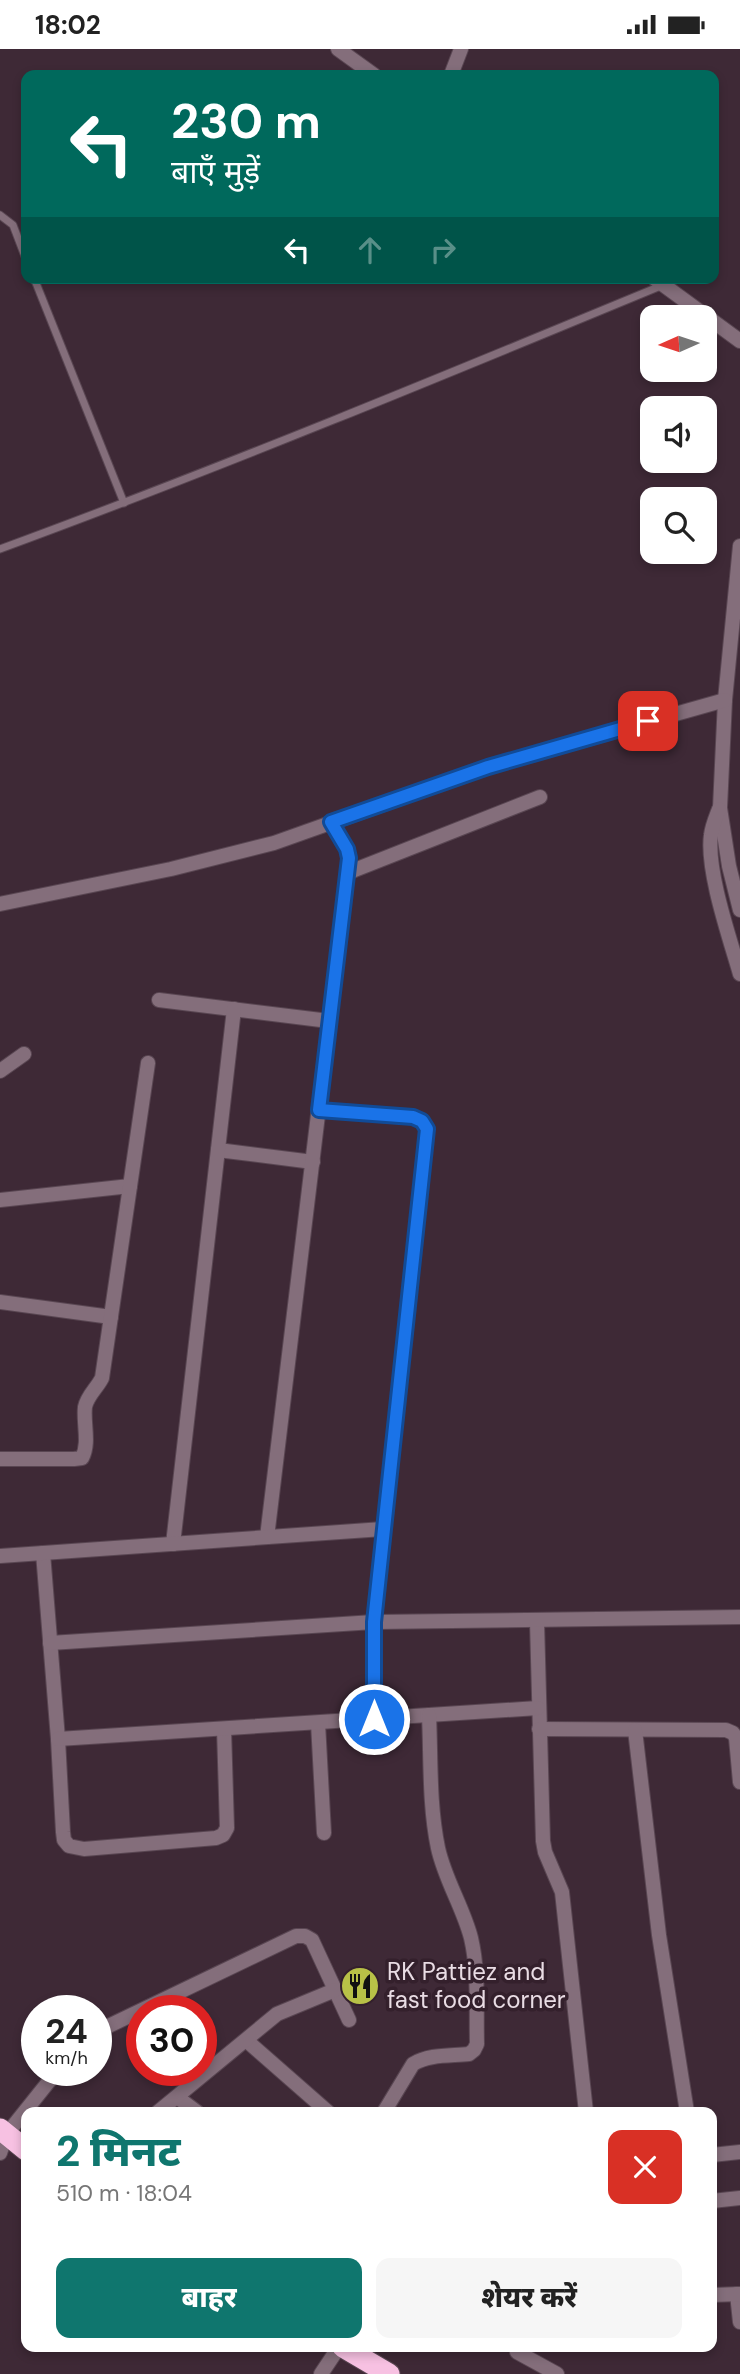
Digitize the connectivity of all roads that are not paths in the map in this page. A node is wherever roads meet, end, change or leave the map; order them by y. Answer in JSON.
{"nodes":[{"id":1,"x":338,"y":49,"type":"edge"},
{"id":2,"x":461,"y":49,"type":"edge"},
{"id":3,"x":367,"y":70,"type":"edge"},
{"id":4,"x":453,"y":70,"type":"edge"},
{"id":5,"x":0,"y":215,"type":"edge"},
{"id":6,"x":21,"y":246,"type":"edge"},
{"id":7,"x":36,"y":284,"type":"edge"},
{"id":8,"x":653,"y":284,"type":"edge"},
{"id":9,"x":661,"y":284,"type":"edge"},
{"id":10,"x":740,"y":341,"type":"edge"},
{"id":11,"x":124,"y":503,"type":"junction"},
{"id":12,"x":740,"y":546,"type":"edge"},
{"id":13,"x":0,"y":548,"type":"edge"},
{"id":14,"x":724,"y":700,"type":"junction"},
{"id":15,"x":540,"y":797,"type":"dead end"},
{"id":16,"x":720,"y":808,"type":"junction"},
{"id":17,"x":331,"y":822,"type":"junction"},
{"id":18,"x":347,"y":873,"type":"junction"},
{"id":19,"x":0,"y":904,"type":"edge"},
{"id":20,"x":740,"y":910,"type":"edge"},
{"id":21,"x":740,"y":974,"type":"edge"},
{"id":22,"x":159,"y":1000,"type":"dead end"},
{"id":23,"x":234,"y":1009,"type":"junction"},
{"id":24,"x":329,"y":1021,"type":"junction"},
{"id":25,"x":24,"y":1054,"type":"dead end"},
{"id":26,"x":148,"y":1063,"type":"dead end"},
{"id":27,"x":0,"y":1071,"type":"edge"},
{"id":28,"x":319,"y":1110,"type":"junction"},
{"id":29,"x":218,"y":1150,"type":"junction"},
{"id":30,"x":313,"y":1162,"type":"junction"},
{"id":31,"x":130,"y":1186,"type":"junction"},
{"id":32,"x":0,"y":1201,"type":"edge"},
{"id":33,"x":0,"y":1302,"type":"edge"},
{"id":34,"x":111,"y":1317,"type":"junction"},
{"id":35,"x":0,"y":1459,"type":"edge"},
{"id":36,"x":383,"y":1529,"type":"junction"},
{"id":37,"x":267,"y":1537,"type":"junction"},
{"id":38,"x":173,"y":1544,"type":"junction"},
{"id":39,"x":43,"y":1553,"type":"junction"},
{"id":40,"x":0,"y":1556,"type":"edge"},
{"id":41,"x":740,"y":1617,"type":"edge"},
{"id":42,"x":374,"y":1622,"type":"junction"},
{"id":43,"x":537,"y":1622,"type":"junction"},
{"id":44,"x":50,"y":1643,"type":"junction"},
{"id":45,"x":538,"y":1708,"type":"junction"},
{"id":46,"x":429,"y":1715,"type":"junction"},
{"id":47,"x":374,"y":1719,"type":"junction"},
{"id":48,"x":318,"y":1723,"type":"junction"},
{"id":49,"x":224,"y":1729,"type":"junction"},
{"id":50,"x":539,"y":1729,"type":"junction"},
{"id":51,"x":635,"y":1730,"type":"junction"},
{"id":52,"x":58,"y":1739,"type":"junction"},
{"id":53,"x":740,"y":1782,"type":"edge"},
{"id":54,"x":324,"y":1833,"type":"dead end"},
{"id":55,"x":335,"y":1990,"type":"junction"},
{"id":56,"x":349,"y":2019,"type":"dead end"},
{"id":57,"x":112,"y":2024,"type":"edge"},
{"id":58,"x":247,"y":2041,"type":"junction"},
{"id":59,"x":45,"y":2086,"type":"edge"},
{"id":60,"x":177,"y":2097,"type":"junction"},
{"id":61,"x":28,"y":2107,"type":"edge"},
{"id":62,"x":164,"y":2107,"type":"edge"},
{"id":63,"x":190,"y":2107,"type":"edge"},
{"id":64,"x":322,"y":2107,"type":"edge"},
{"id":65,"x":387,"y":2107,"type":"edge"},
{"id":66,"x":585,"y":2107,"type":"edge"},
{"id":67,"x":686,"y":2107,"type":"edge"},
{"id":68,"x":21,"y":2116,"type":"edge"},
{"id":69,"x":2,"y":2139,"type":"edge"},
{"id":70,"x":21,"y":2148,"type":"edge"},
{"id":71,"x":740,"y":2153,"type":"edge"},
{"id":72,"x":717,"y":2155,"type":"edge"},
{"id":73,"x":740,"y":2199,"type":"edge"},
{"id":74,"x":717,"y":2201,"type":"edge"},
{"id":75,"x":739,"y":2294,"type":"edge"},
{"id":76,"x":717,"y":2295,"type":"edge"},
{"id":77,"x":740,"y":2322,"type":"edge"},
{"id":78,"x":337,"y":2352,"type":"edge"},
{"id":79,"x":350,"y":2352,"type":"edge"},
{"id":80,"x":519,"y":2352,"type":"edge"},
{"id":81,"x":321,"y":2374,"type":"edge"},
{"id":82,"x":389,"y":2374,"type":"edge"},
{"id":83,"x":557,"y":2374,"type":"edge"}],
"edges":[{"from":1,"to":3,"type":"street"},
{"from":2,"to":4,"type":"street"},
{"from":5,"to":6,"type":"lane"},
{"from":7,"to":11,"type":"lane"},
{"from":8,"to":11,"type":"lane"},
{"from":9,"to":10,"type":"street"},
{"from":11,"to":13,"type":"lane"},
{"from":12,"to":14,"type":"street"},
{"from":14,"to":16,"type":"street"},
{"from":14,"to":17,"type":"street"},
{"from":15,"to":18,"type":"street"},
{"from":16,"to":20,"type":"street"},
{"from":16,"to":21,"type":"street"},
{"from":17,"to":18,"type":"street"},
{"from":17,"to":19,"type":"street"},
{"from":18,"to":24,"type":"street"},
{"from":22,"to":23,"type":"street"},
{"from":23,"to":24,"type":"street"},
{"from":23,"to":29,"type":"street"},
{"from":24,"to":28,"type":"street"},
{"from":25,"to":27,"type":"street"},
{"from":26,"to":31,"type":"street"},
{"from":28,"to":30,"type":"street"},
{"from":28,"to":36,"type":"street"},
{"from":29,"to":30,"type":"street"},
{"from":29,"to":38,"type":"street"},
{"from":30,"to":37,"type":"street"},
{"from":31,"to":32,"type":"street"},
{"from":31,"to":34,"type":"street"},
{"from":33,"to":34,"type":"street"},
{"from":34,"to":35,"type":"street"},
{"from":36,"to":37,"type":"street"},
{"from":36,"to":42,"type":"street"},
{"from":37,"to":38,"type":"street"},
{"from":38,"to":39,"type":"street"},
{"from":39,"to":40,"type":"street"},
{"from":39,"to":44,"type":"street"},
{"from":41,"to":43,"type":"street"},
{"from":42,"to":43,"type":"street"},
{"from":42,"to":44,"type":"street"},
{"from":42,"to":47,"type":"street"},
{"from":43,"to":45,"type":"street"},
{"from":44,"to":52,"type":"street"},
{"from":45,"to":46,"type":"street"},
{"from":45,"to":50,"type":"street"},
{"from":46,"to":47,"type":"street"},
{"from":46,"to":65,"type":"street"},
{"from":47,"to":48,"type":"street"},
{"from":48,"to":49,"type":"street"},
{"from":48,"to":54,"type":"street"},
{"from":49,"to":52,"type":"street"},
{"from":49,"to":52,"type":"street"},
{"from":50,"to":51,"type":"street"},
{"from":50,"to":66,"type":"street"},
{"from":51,"to":53,"type":"street"},
{"from":51,"to":67,"type":"street"},
{"from":55,"to":56,"type":"street"},
{"from":55,"to":57,"type":"street"},
{"from":55,"to":58,"type":"street"},
{"from":58,"to":60,"type":"street"},
{"from":58,"to":64,"type":"street"},
{"from":59,"to":61,"type":"street"},
{"from":60,"to":62,"type":"street"},
{"from":60,"to":63,"type":"street"},
{"from":68,"to":69,"type":"street"},
{"from":69,"to":70,"type":"highway"},
{"from":71,"to":72,"type":"street"},
{"from":73,"to":74,"type":"street"},
{"from":75,"to":76,"type":"street"},
{"from":75,"to":77,"type":"street"},
{"from":78,"to":81,"type":"street"},
{"from":79,"to":82,"type":"highway"},
{"from":80,"to":83,"type":"street"}]}
